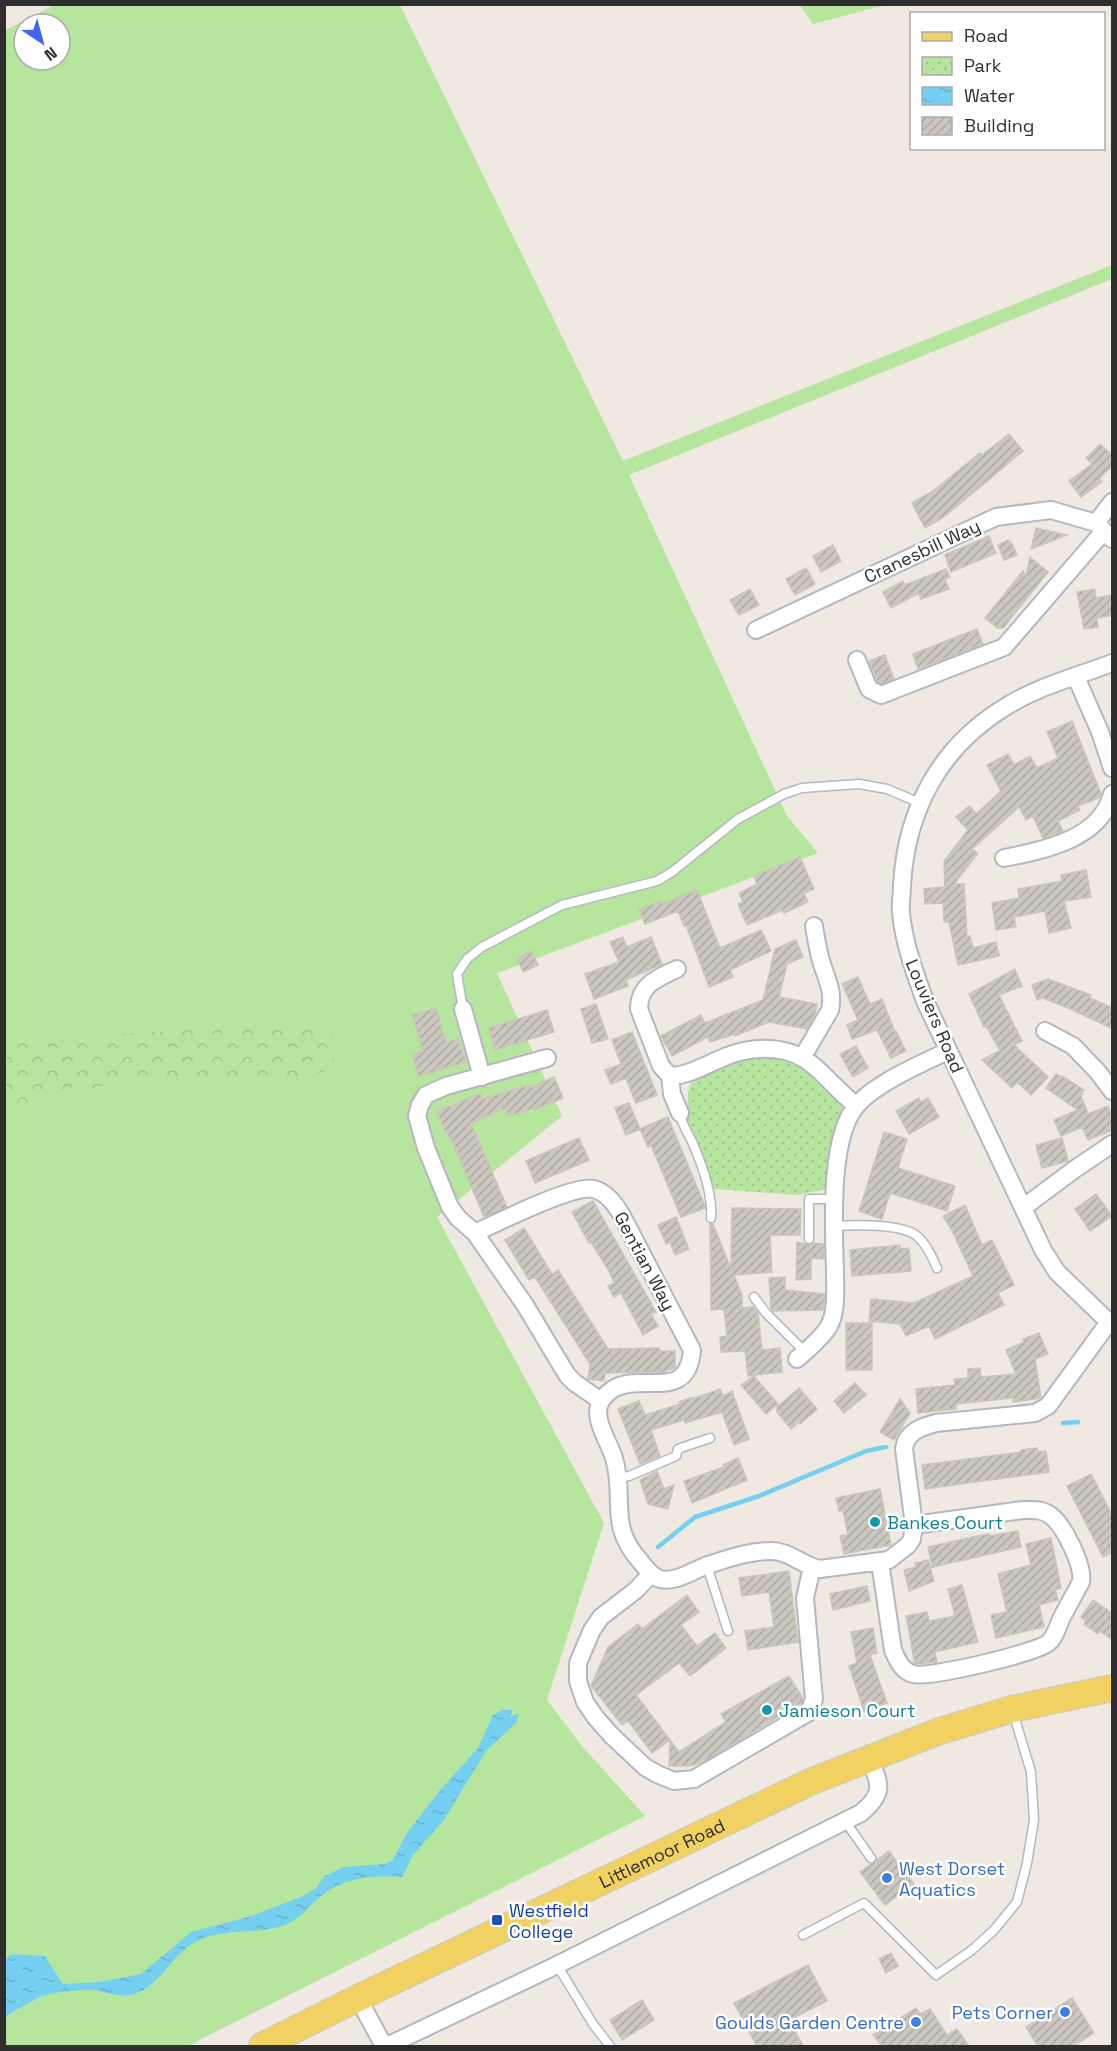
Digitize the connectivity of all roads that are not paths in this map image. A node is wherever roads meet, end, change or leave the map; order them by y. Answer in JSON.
{"nodes":[{"id":1,"x":1113,"y":502,"type":"edge"},
{"id":2,"x":1104,"y":531,"type":"edge"},
{"id":3,"x":756,"y":630,"type":"dead end"},
{"id":4,"x":856,"y":660,"type":"dead end"},
{"id":5,"x":1113,"y":663,"type":"edge"},
{"id":6,"x":1076,"y":677,"type":"junction"},
{"id":7,"x":1113,"y":768,"type":"edge"},
{"id":8,"x":1111,"y":802,"type":"edge"},
{"id":9,"x":920,"y":803,"type":"junction"},
{"id":10,"x":1004,"y":858,"type":"dead end"},
{"id":11,"x":814,"y":926,"type":"dead end"},
{"id":12,"x":677,"y":969,"type":"dead end"},
{"id":13,"x":463,"y":1009,"type":"joint"},
{"id":14,"x":1046,"y":1031,"type":"dead end"},
{"id":15,"x":948,"y":1051,"type":"junction"},
{"id":16,"x":547,"y":1058,"type":"dead end"},
{"id":17,"x":802,"y":1058,"type":"junction"},
{"id":18,"x":670,"y":1076,"type":"junction"},
{"id":19,"x":482,"y":1077,"type":"junction"},
{"id":20,"x":1113,"y":1091,"type":"edge"},
{"id":21,"x":856,"y":1105,"type":"junction"},
{"id":22,"x":680,"y":1113,"type":"joint"},
{"id":23,"x":1113,"y":1144,"type":"edge"},
{"id":24,"x":835,"y":1199,"type":"junction"},
{"id":25,"x":1024,"y":1208,"type":"junction"},
{"id":26,"x":711,"y":1218,"type":"dead end"},
{"id":27,"x":834,"y":1226,"type":"junction"},
{"id":28,"x":475,"y":1233,"type":"junction"},
{"id":29,"x":809,"y":1239,"type":"dead end"},
{"id":30,"x":937,"y":1268,"type":"dead end"},
{"id":31,"x":754,"y":1297,"type":"dead end"},
{"id":32,"x":1111,"y":1324,"type":"edge"},
{"id":33,"x":801,"y":1355,"type":"joint"},
{"id":34,"x":601,"y":1401,"type":"junction"},
{"id":35,"x":710,"y":1438,"type":"dead end"},
{"id":36,"x":618,"y":1478,"type":"junction"},
{"id":37,"x":914,"y":1525,"type":"junction"},
{"id":38,"x":880,"y":1562,"type":"junction"},
{"id":39,"x":707,"y":1566,"type":"junction"},
{"id":40,"x":812,"y":1568,"type":"junction"},
{"id":41,"x":651,"y":1574,"type":"junction"},
{"id":42,"x":728,"y":1631,"type":"dead end"},
{"id":43,"x":1113,"y":1688,"type":"edge"},
{"id":44,"x":1012,"y":1708,"type":"junction"},
{"id":45,"x":870,"y":1759,"type":"junction"},
{"id":46,"x":845,"y":1821,"type":"junction"},
{"id":47,"x":871,"y":1858,"type":"dead end"},
{"id":48,"x":803,"y":1935,"type":"dead end"},
{"id":49,"x":557,"y":1965,"type":"junction"},
{"id":50,"x":358,"y":1998,"type":"junction"},
{"id":51,"x":262,"y":2046,"type":"edge"},
{"id":52,"x":386,"y":2046,"type":"edge"},
{"id":53,"x":610,"y":2046,"type":"edge"}],
"edges":[{"from":1,"to":2,"type":"street"},
{"from":2,"to":3,"type":"street","name":"Cranesbill Way"},
{"from":2,"to":4,"type":"street"},
{"from":5,"to":6,"type":"street","name":"Louviers Road"},
{"from":6,"to":7,"type":"street"},
{"from":6,"to":9,"type":"street","name":"Louviers Road"},
{"from":8,"to":10,"type":"street"},
{"from":9,"to":13,"type":"lane"},
{"from":9,"to":15,"type":"street","name":"Louviers Road"},
{"from":11,"to":17,"type":"street"},
{"from":12,"to":18,"type":"street"},
{"from":13,"to":19,"type":"street"},
{"from":14,"to":20,"type":"street"},
{"from":15,"to":21,"type":"street"},
{"from":15,"to":25,"type":"street","name":"Louviers Road"},
{"from":16,"to":19,"type":"street"},
{"from":17,"to":18,"type":"street"},
{"from":17,"to":21,"type":"street"},
{"from":18,"to":22,"type":"street"},
{"from":19,"to":28,"type":"street"},
{"from":21,"to":24,"type":"street"},
{"from":22,"to":26,"type":"lane"},
{"from":23,"to":25,"type":"street"},
{"from":24,"to":27,"type":"street"},
{"from":24,"to":29,"type":"lane"},
{"from":25,"to":32,"type":"street","name":"Louviers Road"},
{"from":27,"to":30,"type":"lane"},
{"from":27,"to":33,"type":"street"},
{"from":28,"to":34,"type":"street"},
{"from":28,"to":34,"type":"street","name":"Gentian Way"},
{"from":31,"to":33,"type":"lane"},
{"from":32,"to":37,"type":"street"},
{"from":34,"to":36,"type":"street"},
{"from":35,"to":36,"type":"lane"},
{"from":36,"to":41,"type":"street"},
{"from":37,"to":38,"type":"street"},
{"from":37,"to":38,"type":"street"},
{"from":38,"to":40,"type":"street"},
{"from":39,"to":40,"type":"street"},
{"from":39,"to":41,"type":"street"},
{"from":39,"to":42,"type":"lane"},
{"from":40,"to":41,"type":"street"},
{"from":43,"to":44,"type":"main road","name":"Littlemoor Road"},
{"from":44,"to":45,"type":"main road","name":"Littlemoor Road"},
{"from":44,"to":48,"type":"lane"},
{"from":45,"to":46,"type":"street"},
{"from":45,"to":50,"type":"main road","name":"Littlemoor Road"},
{"from":46,"to":47,"type":"lane"},
{"from":46,"to":49,"type":"street"},
{"from":49,"to":52,"type":"street"},
{"from":49,"to":53,"type":"lane"},
{"from":50,"to":51,"type":"main road","name":"Littlemoor Road"},
{"from":50,"to":52,"type":"street"}]}
